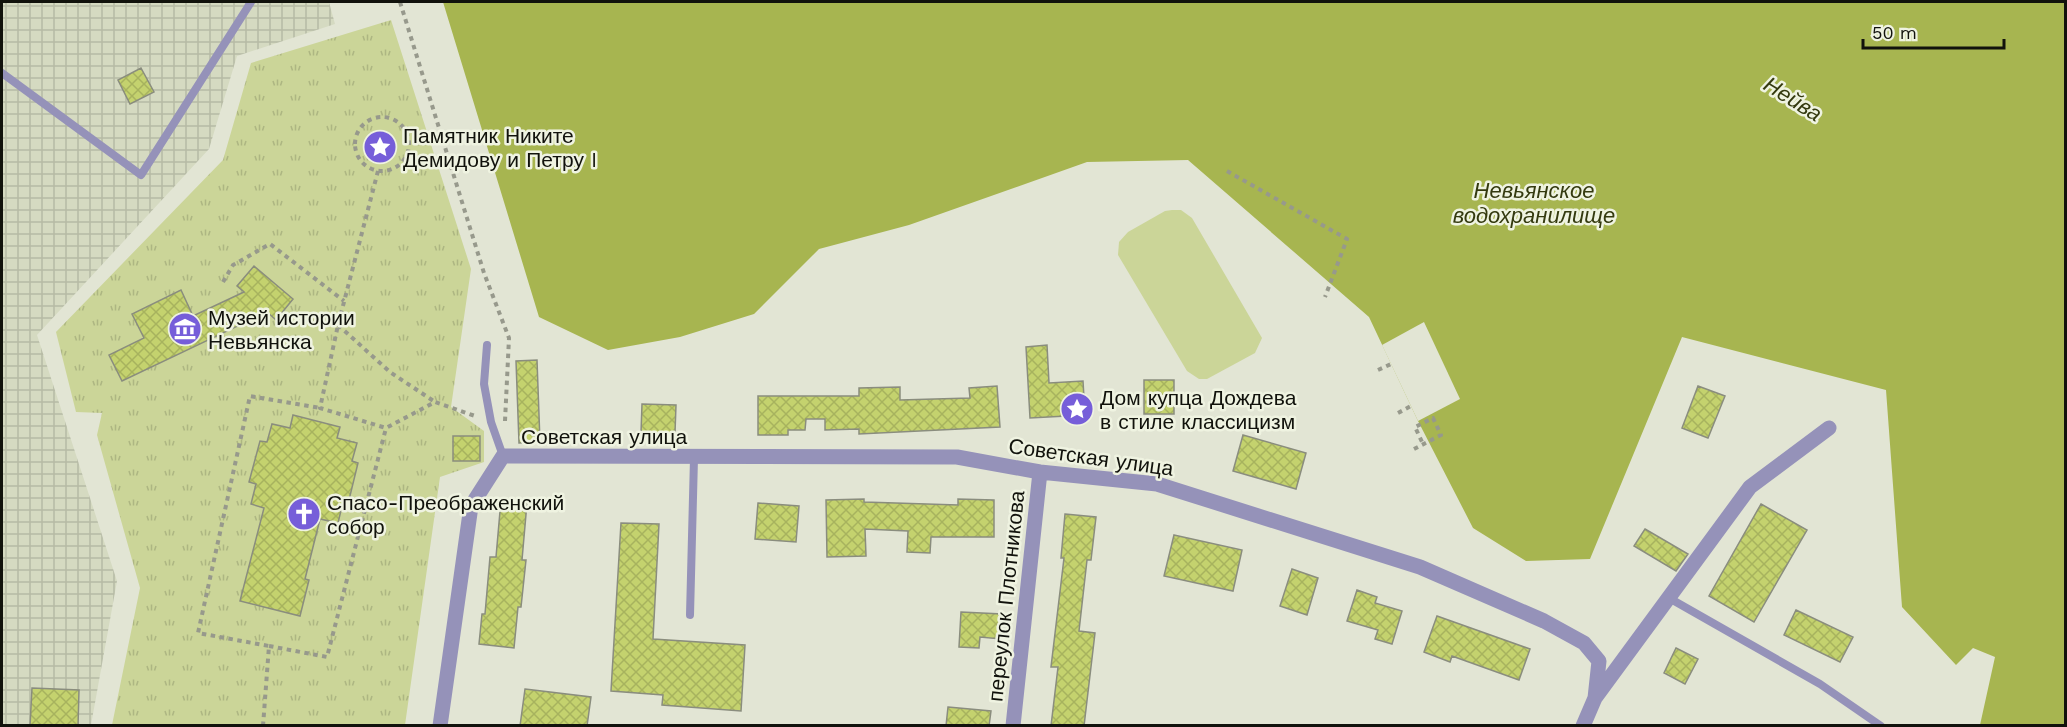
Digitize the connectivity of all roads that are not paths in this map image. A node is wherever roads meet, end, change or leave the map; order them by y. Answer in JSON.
{"nodes":[{"id":1,"x":251,"y":2,"type":"edge"},
{"id":2,"x":2,"y":73,"type":"edge"},
{"id":3,"x":487,"y":345,"type":"dead end"},
{"id":4,"x":1829,"y":428,"type":"dead end"},
{"id":5,"x":503,"y":456,"type":"junction"},
{"id":6,"x":694,"y":458,"type":"junction"},
{"id":7,"x":1040,"y":472,"type":"junction"},
{"id":8,"x":1669,"y":598,"type":"junction"},
{"id":9,"x":690,"y":615,"type":"dead end"},
{"id":10,"x":1595,"y":698,"type":"junction"},
{"id":11,"x":440,"y":726,"type":"edge"},
{"id":12,"x":1013,"y":726,"type":"edge"},
{"id":13,"x":1583,"y":726,"type":"edge"},
{"id":14,"x":1881,"y":726,"type":"edge"}],
"edges":[{"from":1,"to":2,"type":"lane"},
{"from":3,"to":5,"type":"lane"},
{"from":4,"to":8,"type":"street"},
{"from":5,"to":6,"type":"street","name":"Советская улица"},
{"from":5,"to":11,"type":"street"},
{"from":6,"to":7,"type":"street","name":"Советская улица"},
{"from":6,"to":9,"type":"lane"},
{"from":7,"to":10,"type":"street","name":"Советская улица"},
{"from":7,"to":12,"type":"street","name":"переулок Плотникова"},
{"from":8,"to":10,"type":"street"},
{"from":8,"to":14,"type":"lane"},
{"from":10,"to":13,"type":"street"}]}
